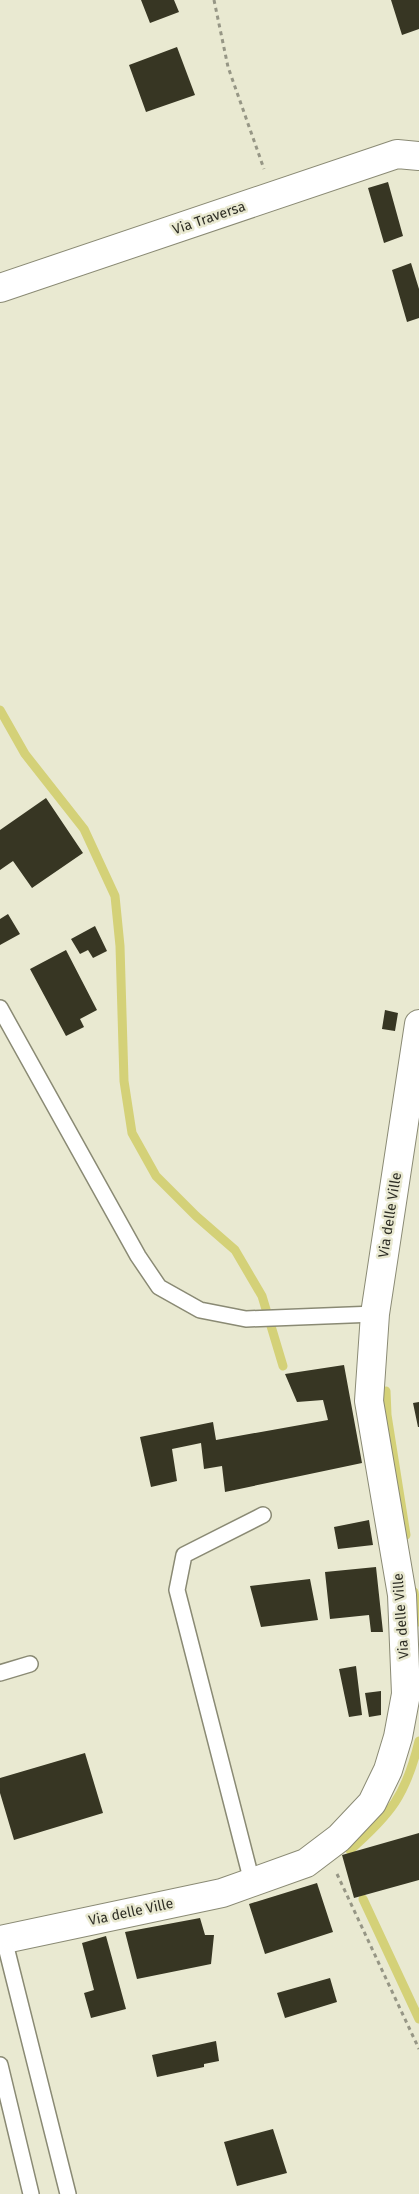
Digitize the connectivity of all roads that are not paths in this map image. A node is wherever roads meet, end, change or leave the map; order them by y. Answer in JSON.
{"nodes":[{"id":1,"x":419,"y":156,"type":"edge"},
{"id":2,"x":0,"y":288,"type":"edge"},
{"id":3,"x":0,"y":1008,"type":"edge"},
{"id":4,"x":419,"y":1024,"type":"edge"},
{"id":5,"x":375,"y":1314,"type":"junction"},
{"id":6,"x":263,"y":1515,"type":"dead end"},
{"id":7,"x":30,"y":1664,"type":"dead end"},
{"id":8,"x":0,"y":1673,"type":"edge"},
{"id":9,"x":412,"y":1694,"type":"edge"},
{"id":10,"x":252,"y":1882,"type":"junction"},
{"id":11,"x":2,"y":1940,"type":"edge"},
{"id":12,"x":0,"y":2065,"type":"edge"},
{"id":13,"x":31,"y":2194,"type":"edge"},
{"id":14,"x":68,"y":2194,"type":"edge"}],
"edges":[{"from":1,"to":2,"type":"street","name":"Via Traversa"},
{"from":3,"to":5,"type":"lane"},
{"from":4,"to":5,"type":"street","name":"Via delle Ville"},
{"from":5,"to":9,"type":"street","name":"Via delle Ville"},
{"from":6,"to":10,"type":"lane"},
{"from":7,"to":8,"type":"lane"},
{"from":9,"to":10,"type":"street","name":"Via delle Ville"},
{"from":10,"to":11,"type":"street","name":"Via delle Ville"},
{"from":11,"to":14,"type":"lane"},
{"from":12,"to":13,"type":"lane"}]}
